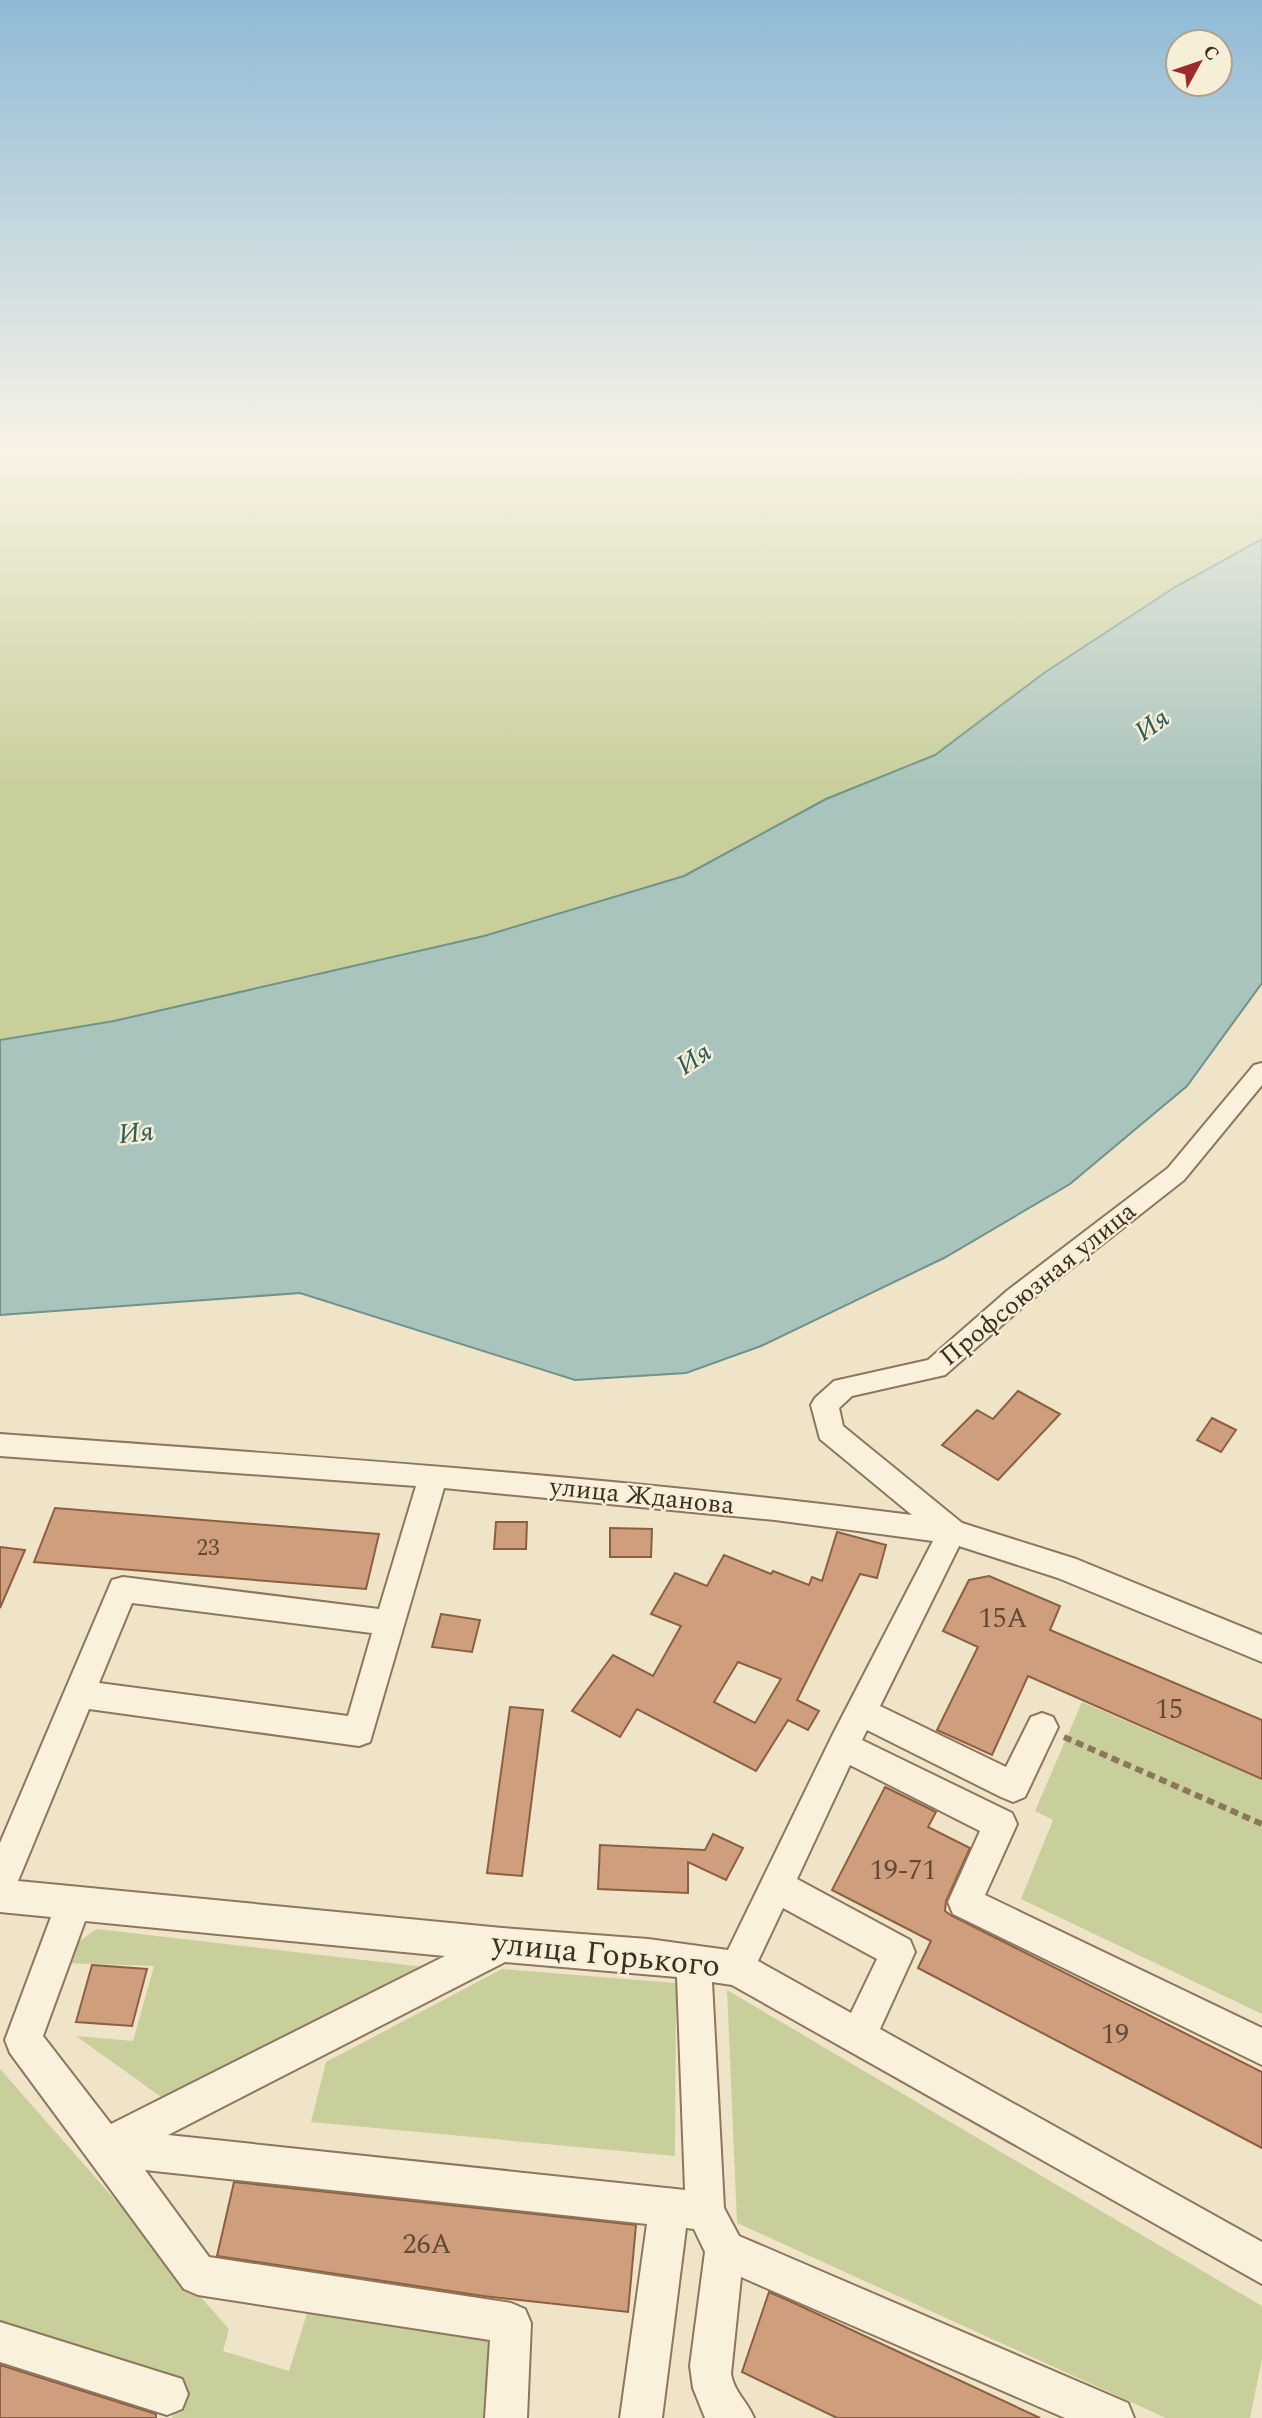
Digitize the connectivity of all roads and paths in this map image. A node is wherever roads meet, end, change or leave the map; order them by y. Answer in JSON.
{"nodes":[{"id":1,"x":1262,"y":1070,"type":"edge"},
{"id":2,"x":0,"y":1445,"type":"edge"},
{"id":3,"x":433,"y":1476,"type":"junction"},
{"id":4,"x":953,"y":1532,"type":"junction"},
{"id":5,"x":390,"y":1623,"type":"junction"},
{"id":6,"x":1262,"y":1649,"type":"edge"},
{"id":7,"x":79,"y":1694,"type":"junction"},
{"id":8,"x":861,"y":1712,"type":"junction"},
{"id":9,"x":1042,"y":1727,"type":"joint"},
{"id":10,"x":843,"y":1746,"type":"junction"},
{"id":11,"x":1262,"y":1824,"type":"edge"},
{"id":12,"x":0,"y":1883,"type":"edge"},
{"id":13,"x":776,"y":1886,"type":"junction"},
{"id":14,"x":0,"y":1896,"type":"edge"},
{"id":15,"x":74,"y":1903,"type":"junction"},
{"id":16,"x":502,"y":1945,"type":"junction"},
{"id":17,"x":694,"y":1964,"type":"junction"},
{"id":18,"x":737,"y":1968,"type":"junction"},
{"id":19,"x":858,"y":2037,"type":"junction"},
{"id":20,"x":1262,"y":2048,"type":"edge"},
{"id":21,"x":105,"y":2147,"type":"junction"},
{"id":22,"x":687,"y":2209,"type":"junction"},
{"id":23,"x":725,"y":2250,"type":"junction"},
{"id":24,"x":1262,"y":2263,"type":"edge"},
{"id":25,"x":0,"y":2342,"type":"edge"},
{"id":26,"x":167,"y":2394,"type":"dead end"},
{"id":27,"x":506,"y":2418,"type":"edge"},
{"id":28,"x":641,"y":2418,"type":"edge"},
{"id":29,"x":733,"y":2418,"type":"edge"},
{"id":30,"x":1113,"y":2418,"type":"edge"}],
"edges":[{"from":1,"to":4,"type":"street","name":"Профсоюзная улица"},
{"from":2,"to":3,"type":"street","name":"улица Жданова"},
{"from":3,"to":4,"type":"street","name":"улица Жданова"},
{"from":3,"to":5,"type":"street"},
{"from":4,"to":6,"type":"street","name":"улица Жданова"},
{"from":4,"to":8,"type":"street"},
{"from":5,"to":7,"type":"street"},
{"from":5,"to":7,"type":"street"},
{"from":7,"to":12,"type":"street"},
{"from":8,"to":9,"type":"street"},
{"from":8,"to":10,"type":"street"},
{"from":9,"to":11,"type":"path"},
{"from":10,"to":13,"type":"street"},
{"from":10,"to":20,"type":"street"},
{"from":13,"to":18,"type":"street"},
{"from":13,"to":19,"type":"street"},
{"from":14,"to":15,"type":"street","name":"улица Горького"},
{"from":15,"to":16,"type":"street","name":"улица Горького"},
{"from":15,"to":21,"type":"street"},
{"from":16,"to":17,"type":"street","name":"улица Горького"},
{"from":16,"to":21,"type":"street"},
{"from":17,"to":18,"type":"street","name":"улица Горького"},
{"from":17,"to":22,"type":"street"},
{"from":18,"to":19,"type":"street","name":"улица Горького"},
{"from":19,"to":24,"type":"street","name":"улица Горького"},
{"from":21,"to":22,"type":"street"},
{"from":21,"to":27,"type":"street"},
{"from":22,"to":23,"type":"street"},
{"from":22,"to":28,"type":"street"},
{"from":23,"to":29,"type":"street"},
{"from":23,"to":30,"type":"street"},
{"from":25,"to":26,"type":"street"}]}
